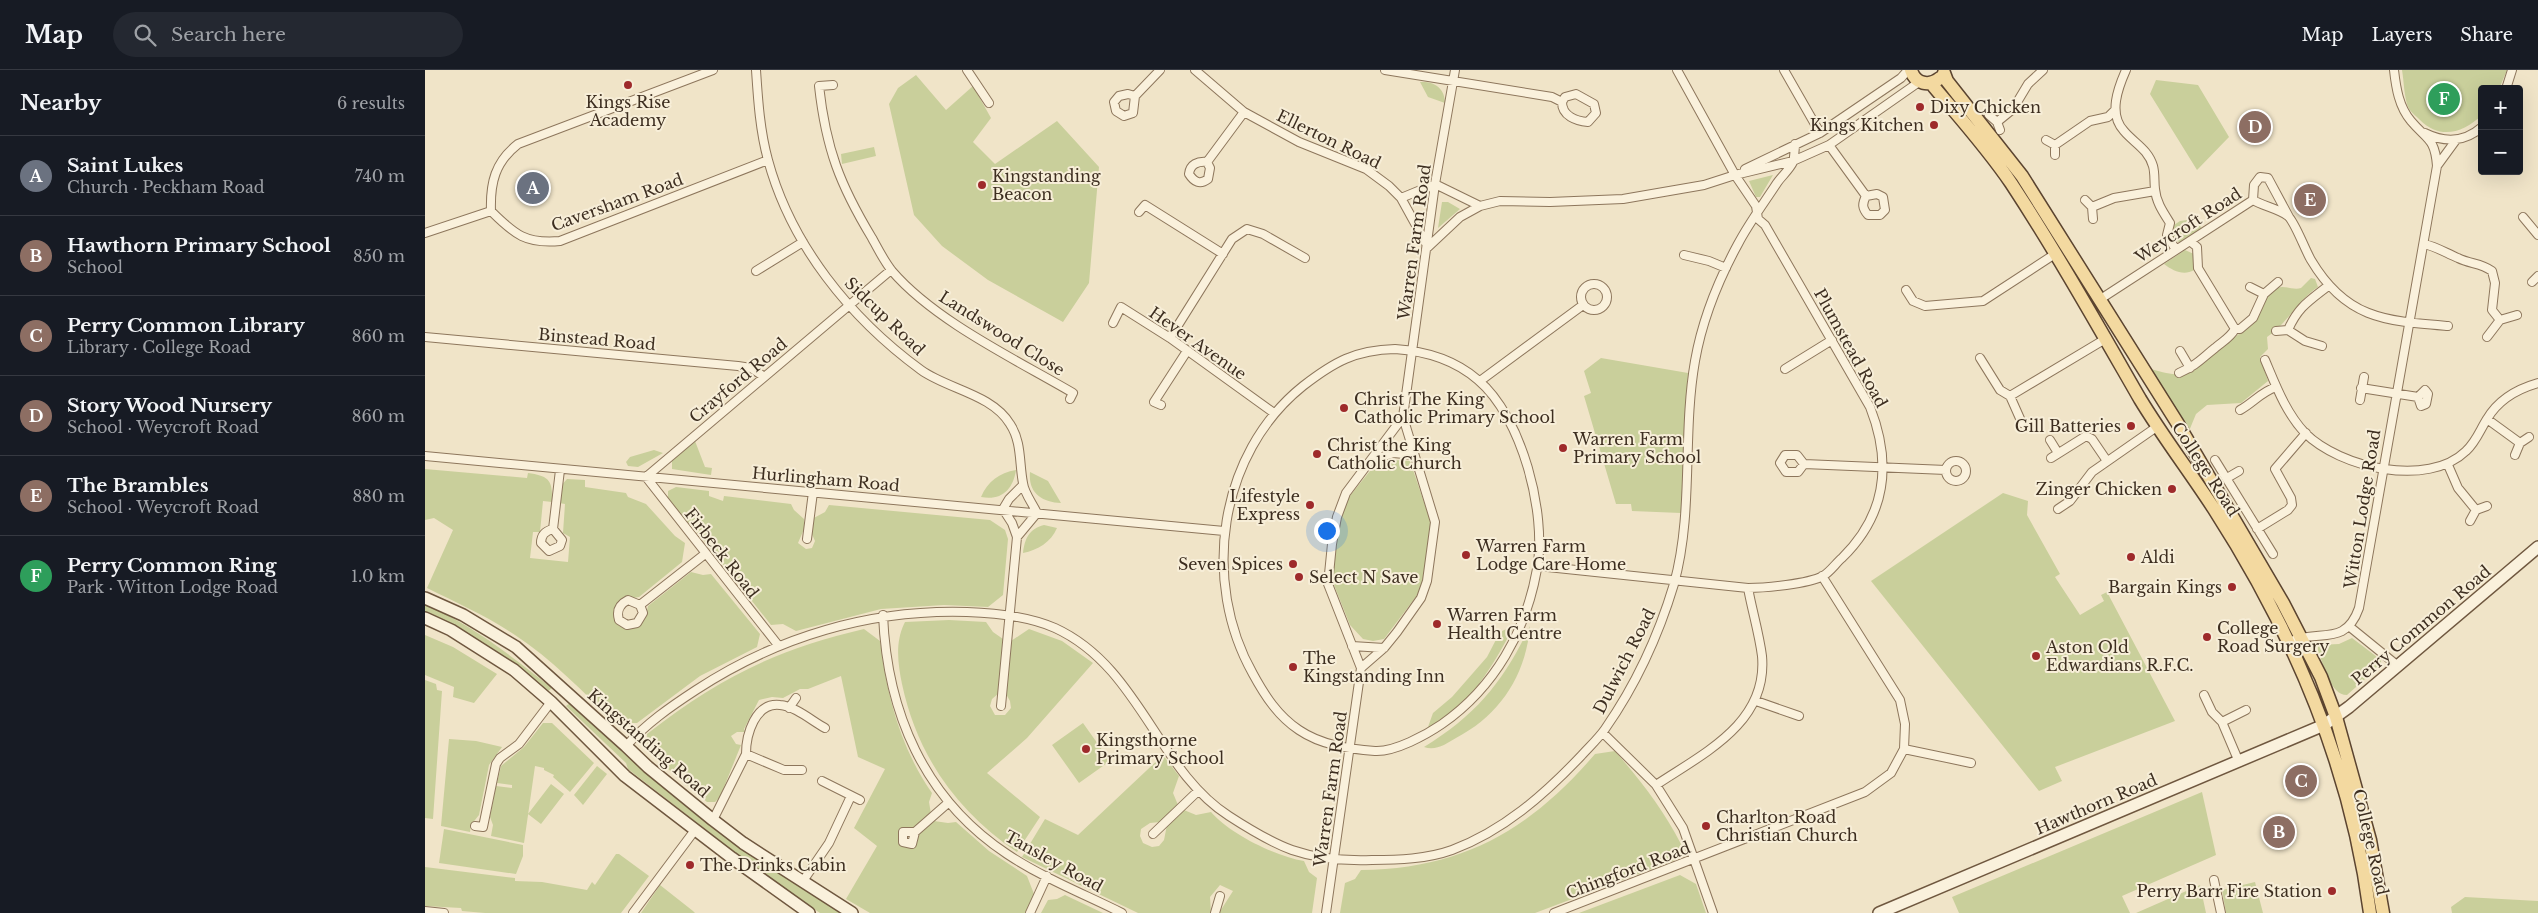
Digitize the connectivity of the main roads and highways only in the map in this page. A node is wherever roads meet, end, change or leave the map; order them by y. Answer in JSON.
{"nodes":[{"id":1,"x":1909,"y":70,"type":"edge"},
{"id":2,"x":1944,"y":72,"type":"edge"},
{"id":3,"x":1933,"y":83,"type":"junction"},
{"id":4,"x":2538,"y":547,"type":"edge"},
{"id":5,"x":425,"y":598,"type":"edge"},
{"id":6,"x":425,"y":618,"type":"edge"},
{"id":7,"x":2295,"y":640,"type":"junction"},
{"id":8,"x":564,"y":689,"type":"junction"},
{"id":9,"x":551,"y":702,"type":"junction"},
{"id":10,"x":2336,"y":717,"type":"junction"},
{"id":11,"x":2324,"y":725,"type":"junction"},
{"id":12,"x":809,"y":913,"type":"edge"},
{"id":13,"x":852,"y":913,"type":"edge"},
{"id":14,"x":1879,"y":913,"type":"edge"},
{"id":15,"x":2370,"y":913,"type":"edge"},
{"id":16,"x":2383,"y":913,"type":"edge"}],
"edges":[{"from":1,"to":3,"type":"main road"},
{"from":2,"to":3,"type":"main road"},
{"from":2,"to":7,"type":"main road","name":"College Road"},
{"from":3,"to":7,"type":"main road","name":"College Road"},
{"from":4,"to":10,"type":"main road","name":"Perry Common Road"},
{"from":5,"to":8,"type":"main road","name":"Kingstanding Road"},
{"from":6,"to":9,"type":"main road"},
{"from":7,"to":10,"type":"main road","name":"College Road"},
{"from":7,"to":11,"type":"main road","name":"College Road"},
{"from":8,"to":9,"type":"main road"},
{"from":8,"to":13,"type":"main road","name":"Kingstanding Road"},
{"from":9,"to":12,"type":"main road"},
{"from":10,"to":11,"type":"main road","name":"Perry Common Road"},
{"from":10,"to":16,"type":"main road","name":"College Road"},
{"from":11,"to":14,"type":"main road","name":"Hawthorn Road"},
{"from":11,"to":15,"type":"main road","name":"College Road"}]}
